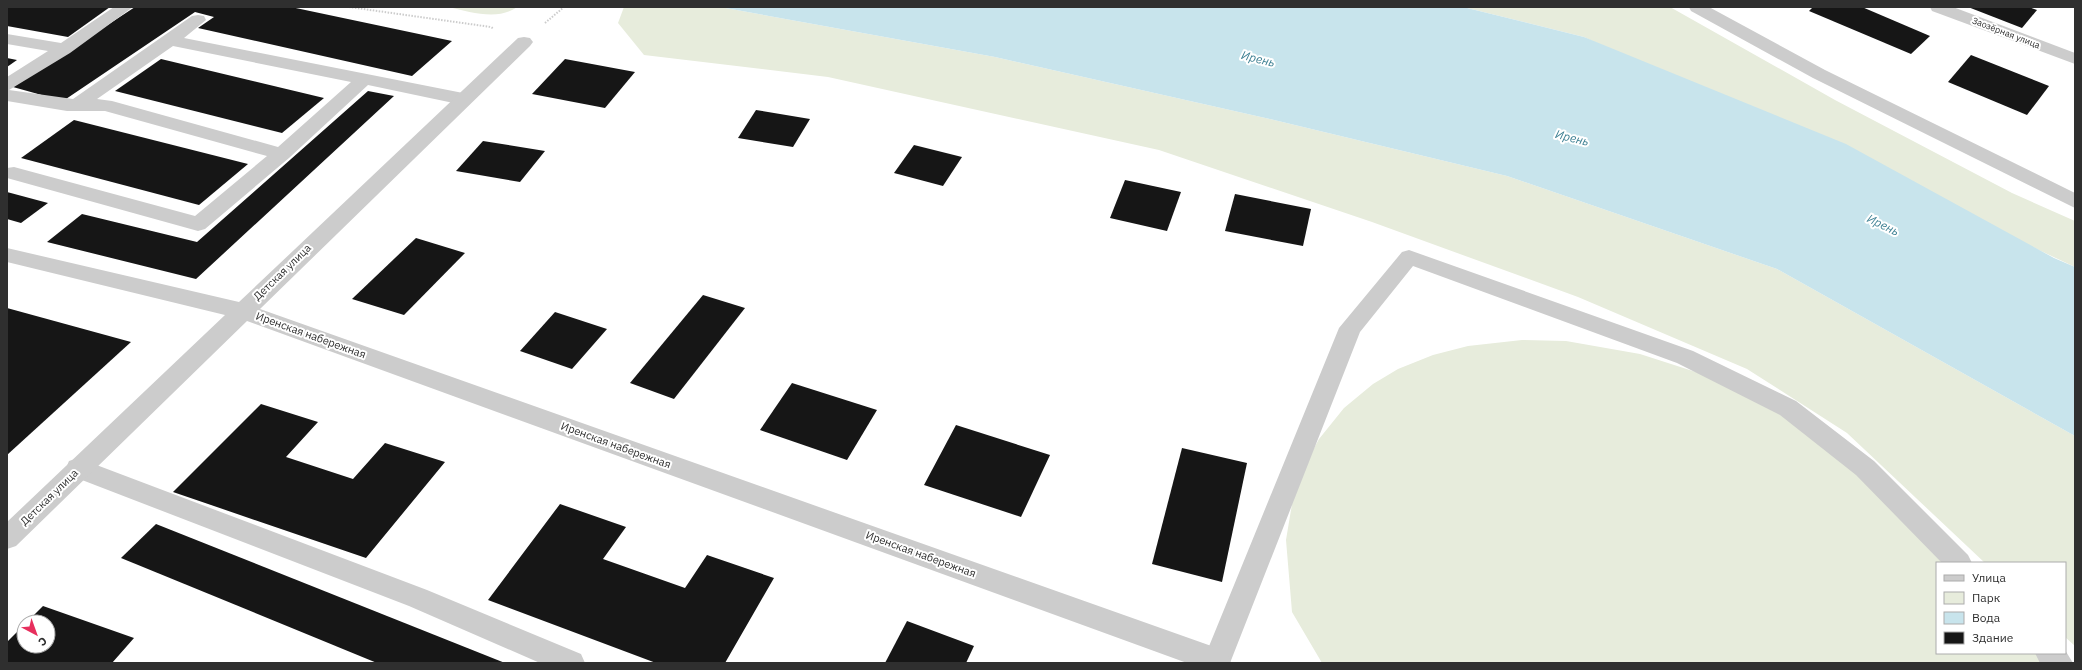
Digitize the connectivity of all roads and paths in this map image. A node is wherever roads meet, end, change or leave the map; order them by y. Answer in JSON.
{"nodes":[{"id":1,"x":125,"y":7,"type":"edge"},
{"id":2,"x":349,"y":7,"type":"edge"},
{"id":3,"x":1697,"y":7,"type":"edge"},
{"id":4,"x":1938,"y":7,"type":"edge"},
{"id":5,"x":198,"y":20,"type":"dead end"},
{"id":6,"x":7,"y":39,"type":"edge"},
{"id":7,"x":170,"y":40,"type":"junction"},
{"id":8,"x":521,"y":45,"type":"joint"},
{"id":9,"x":64,"y":49,"type":"junction"},
{"id":10,"x":2075,"y":59,"type":"edge"},
{"id":11,"x":365,"y":80,"type":"junction"},
{"id":12,"x":7,"y":84,"type":"edge"},
{"id":13,"x":7,"y":94,"type":"edge"},
{"id":14,"x":463,"y":100,"type":"junction"},
{"id":15,"x":78,"y":105,"type":"junction"},
{"id":16,"x":282,"y":154,"type":"junction"},
{"id":17,"x":14,"y":173,"type":"dead end"},
{"id":18,"x":2075,"y":201,"type":"edge"},
{"id":19,"x":7,"y":255,"type":"edge"},
{"id":20,"x":242,"y":310,"type":"junction"},
{"id":21,"x":78,"y":468,"type":"junction"},
{"id":22,"x":7,"y":538,"type":"edge"},
{"id":23,"x":1958,"y":562,"type":"edge"},
{"id":24,"x":2050,"y":654,"type":"edge"},
{"id":25,"x":1217,"y":662,"type":"edge"},
{"id":26,"x":571,"y":663,"type":"edge"},
{"id":27,"x":2059,"y":663,"type":"edge"}],
"edges":[{"from":1,"to":9,"type":"street"},
{"from":2,"to":8,"type":"path"},
{"from":3,"to":18,"type":"street"},
{"from":4,"to":10,"type":"street","name":"Заозёрная улица"},
{"from":5,"to":7,"type":"street"},
{"from":6,"to":9,"type":"street"},
{"from":7,"to":11,"type":"street"},
{"from":7,"to":15,"type":"street"},
{"from":8,"to":14,"type":"street","name":"Детская улица"},
{"from":9,"to":12,"type":"street"},
{"from":11,"to":14,"type":"street"},
{"from":11,"to":16,"type":"street"},
{"from":13,"to":15,"type":"street"},
{"from":14,"to":20,"type":"street","name":"Детская улица"},
{"from":15,"to":16,"type":"street"},
{"from":16,"to":17,"type":"street"},
{"from":19,"to":20,"type":"street","name":"Иренская набережная"},
{"from":20,"to":21,"type":"street","name":"Детская улица"},
{"from":20,"to":25,"type":"street","name":"Иренская набережная"},
{"from":21,"to":22,"type":"street","name":"Детская улица"},
{"from":21,"to":26,"type":"street"},
{"from":23,"to":25,"type":"street"},
{"from":24,"to":27,"type":"street"}]}
